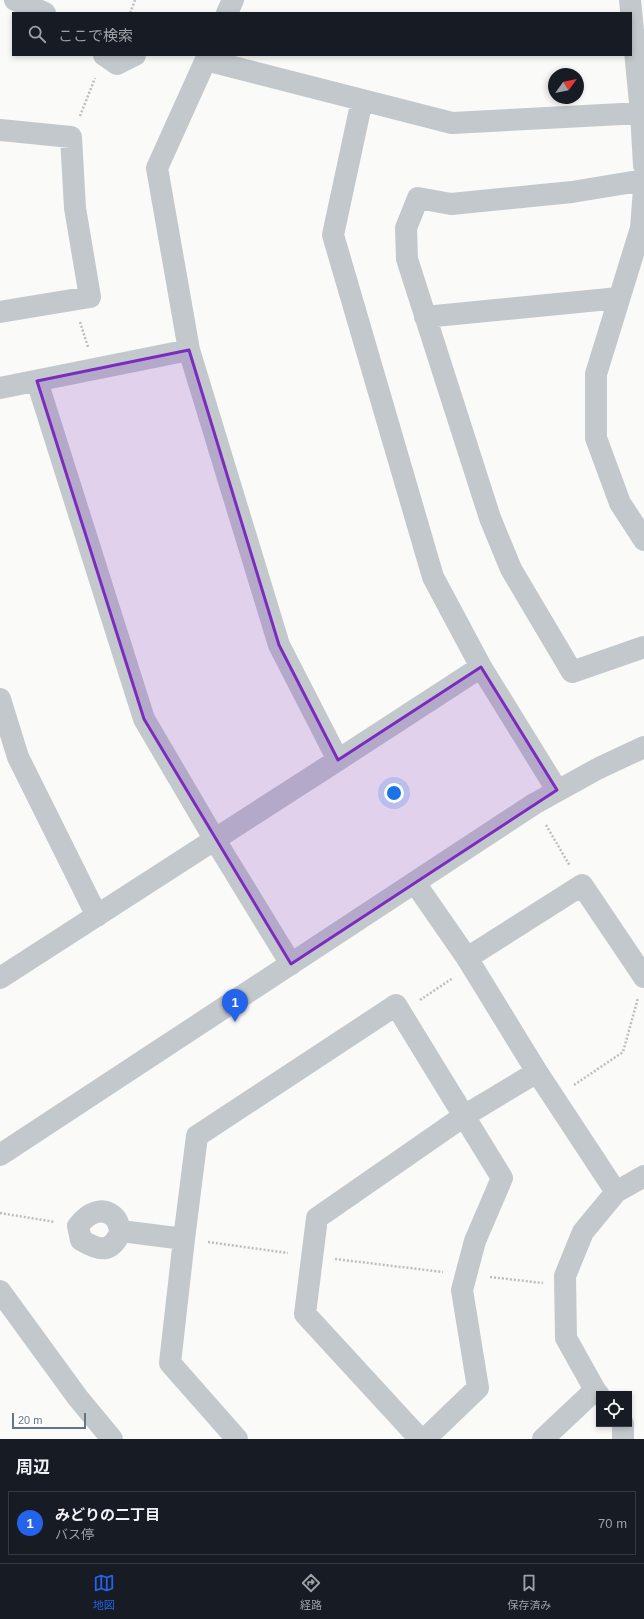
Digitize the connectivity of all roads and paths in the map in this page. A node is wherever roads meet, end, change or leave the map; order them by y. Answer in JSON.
{"nodes":[{"id":1,"x":15,"y":0,"type":"edge"},
{"id":2,"x":135,"y":0,"type":"edge"},
{"id":3,"x":233,"y":0,"type":"edge"},
{"id":4,"x":630,"y":0,"type":"edge"},
{"id":5,"x":43,"y":12,"type":"edge"},
{"id":6,"x":130,"y":12,"type":"edge"},
{"id":7,"x":227,"y":12,"type":"edge"},
{"id":8,"x":639,"y":36,"type":"edge"},
{"id":9,"x":104,"y":56,"type":"edge"},
{"id":10,"x":106,"y":56,"type":"edge"},
{"id":11,"x":133,"y":56,"type":"edge"},
{"id":12,"x":207,"y":57,"type":"edge"},
{"id":13,"x":362,"y":100,"type":"junction"},
{"id":14,"x":641,"y":112,"type":"junction"},
{"id":15,"x":0,"y":130,"type":"edge"},
{"id":16,"x":72,"y":137,"type":"junction"},
{"id":17,"x":644,"y":165,"type":"edge"},
{"id":18,"x":644,"y":180,"type":"edge"},
{"id":19,"x":644,"y":189,"type":"edge"},
{"id":20,"x":619,"y":298,"type":"junction"},
{"id":21,"x":74,"y":300,"type":"junction"},
{"id":22,"x":0,"y":312,"type":"edge"},
{"id":23,"x":425,"y":316,"type":"junction"},
{"id":24,"x":189,"y":350,"type":"junction"},
{"id":25,"x":95,"y":369,"type":"junction"},
{"id":26,"x":37,"y":380,"type":"junction"},
{"id":27,"x":0,"y":388,"type":"edge"},
{"id":28,"x":644,"y":540,"type":"edge"},
{"id":29,"x":644,"y":647,"type":"edge"},
{"id":30,"x":481,"y":667,"type":"junction"},
{"id":31,"x":0,"y":699,"type":"edge"},
{"id":32,"x":642,"y":753,"type":"edge"},
{"id":33,"x":338,"y":760,"type":"junction"},
{"id":34,"x":557,"y":790,"type":"junction"},
{"id":35,"x":534,"y":804,"type":"junction"},
{"id":36,"x":215,"y":840,"type":"junction"},
{"id":37,"x":415,"y":883,"type":"junction"},
{"id":38,"x":582,"y":885,"type":"junction"},
{"id":39,"x":97,"y":916,"type":"junction"},
{"id":40,"x":469,"y":962,"type":"junction"},
{"id":41,"x":291,"y":964,"type":"junction"},
{"id":42,"x":644,"y":977,"type":"edge"},
{"id":43,"x":0,"y":978,"type":"edge"},
{"id":44,"x":401,"y":1013,"type":"junction"},
{"id":45,"x":537,"y":1072,"type":"junction"},
{"id":46,"x":554,"y":1098,"type":"junction"},
{"id":47,"x":464,"y":1116,"type":"junction"},
{"id":48,"x":0,"y":1155,"type":"edge"},
{"id":49,"x":644,"y":1176,"type":"edge"},
{"id":50,"x":616,"y":1192,"type":"junction"},
{"id":51,"x":0,"y":1213,"type":"edge"},
{"id":52,"x":78,"y":1226,"type":"joint"},
{"id":53,"x":184,"y":1239,"type":"junction"},
{"id":54,"x":312,"y":1256,"type":"junction"},
{"id":55,"x":466,"y":1274,"type":"junction"},
{"id":56,"x":565,"y":1285,"type":"junction"},
{"id":57,"x":0,"y":1291,"type":"edge"},
{"id":58,"x":596,"y":1391,"type":"edge"},
{"id":59,"x":596,"y":1393,"type":"edge"},
{"id":60,"x":623,"y":1427,"type":"edge"},
{"id":61,"x":112,"y":1439,"type":"edge"},
{"id":62,"x":237,"y":1439,"type":"edge"},
{"id":63,"x":420,"y":1439,"type":"edge"},
{"id":64,"x":425,"y":1439,"type":"edge"},
{"id":65,"x":543,"y":1439,"type":"edge"},
{"id":66,"x":623,"y":1439,"type":"edge"}],
"edges":[{"from":1,"to":5,"type":"street"},
{"from":2,"to":6,"type":"path"},
{"from":3,"to":7,"type":"street"},
{"from":4,"to":8,"type":"street"},
{"from":8,"to":14,"type":"street"},
{"from":9,"to":16,"type":"path"},
{"from":10,"to":11,"type":"street"},
{"from":12,"to":13,"type":"street"},
{"from":12,"to":24,"type":"street"},
{"from":13,"to":14,"type":"street"},
{"from":13,"to":30,"type":"street"},
{"from":14,"to":17,"type":"street"},
{"from":15,"to":16,"type":"street"},
{"from":16,"to":21,"type":"street"},
{"from":18,"to":23,"type":"street"},
{"from":19,"to":20,"type":"street"},
{"from":20,"to":23,"type":"street"},
{"from":20,"to":28,"type":"street"},
{"from":21,"to":22,"type":"street"},
{"from":21,"to":25,"type":"path"},
{"from":23,"to":29,"type":"street"},
{"from":24,"to":25,"type":"street"},
{"from":24,"to":33,"type":"street"},
{"from":25,"to":26,"type":"street"},
{"from":26,"to":27,"type":"street"},
{"from":26,"to":36,"type":"street"},
{"from":30,"to":33,"type":"street"},
{"from":30,"to":34,"type":"street"},
{"from":31,"to":39,"type":"street"},
{"from":32,"to":34,"type":"street"},
{"from":33,"to":36,"type":"street"},
{"from":34,"to":35,"type":"street"},
{"from":35,"to":37,"type":"street"},
{"from":35,"to":38,"type":"path"},
{"from":36,"to":39,"type":"street"},
{"from":36,"to":41,"type":"street"},
{"from":37,"to":40,"type":"street"},
{"from":37,"to":41,"type":"street"},
{"from":38,"to":40,"type":"street"},
{"from":38,"to":42,"type":"street"},
{"from":39,"to":43,"type":"street"},
{"from":40,"to":44,"type":"path"},
{"from":40,"to":45,"type":"street"},
{"from":41,"to":48,"type":"street"},
{"from":42,"to":46,"type":"path"},
{"from":44,"to":47,"type":"street"},
{"from":44,"to":53,"type":"street"},
{"from":45,"to":46,"type":"street"},
{"from":45,"to":47,"type":"street"},
{"from":46,"to":50,"type":"street"},
{"from":47,"to":54,"type":"street"},
{"from":47,"to":55,"type":"street"},
{"from":49,"to":50,"type":"street"},
{"from":50,"to":56,"type":"street"},
{"from":51,"to":52,"type":"path"},
{"from":52,"to":53,"type":"street"},
{"from":53,"to":54,"type":"path"},
{"from":53,"to":62,"type":"street"},
{"from":54,"to":55,"type":"path"},
{"from":54,"to":63,"type":"street"},
{"from":55,"to":56,"type":"path"},
{"from":55,"to":64,"type":"street"},
{"from":56,"to":58,"type":"street"},
{"from":57,"to":61,"type":"street"},
{"from":59,"to":65,"type":"street"},
{"from":60,"to":66,"type":"street"}]}
